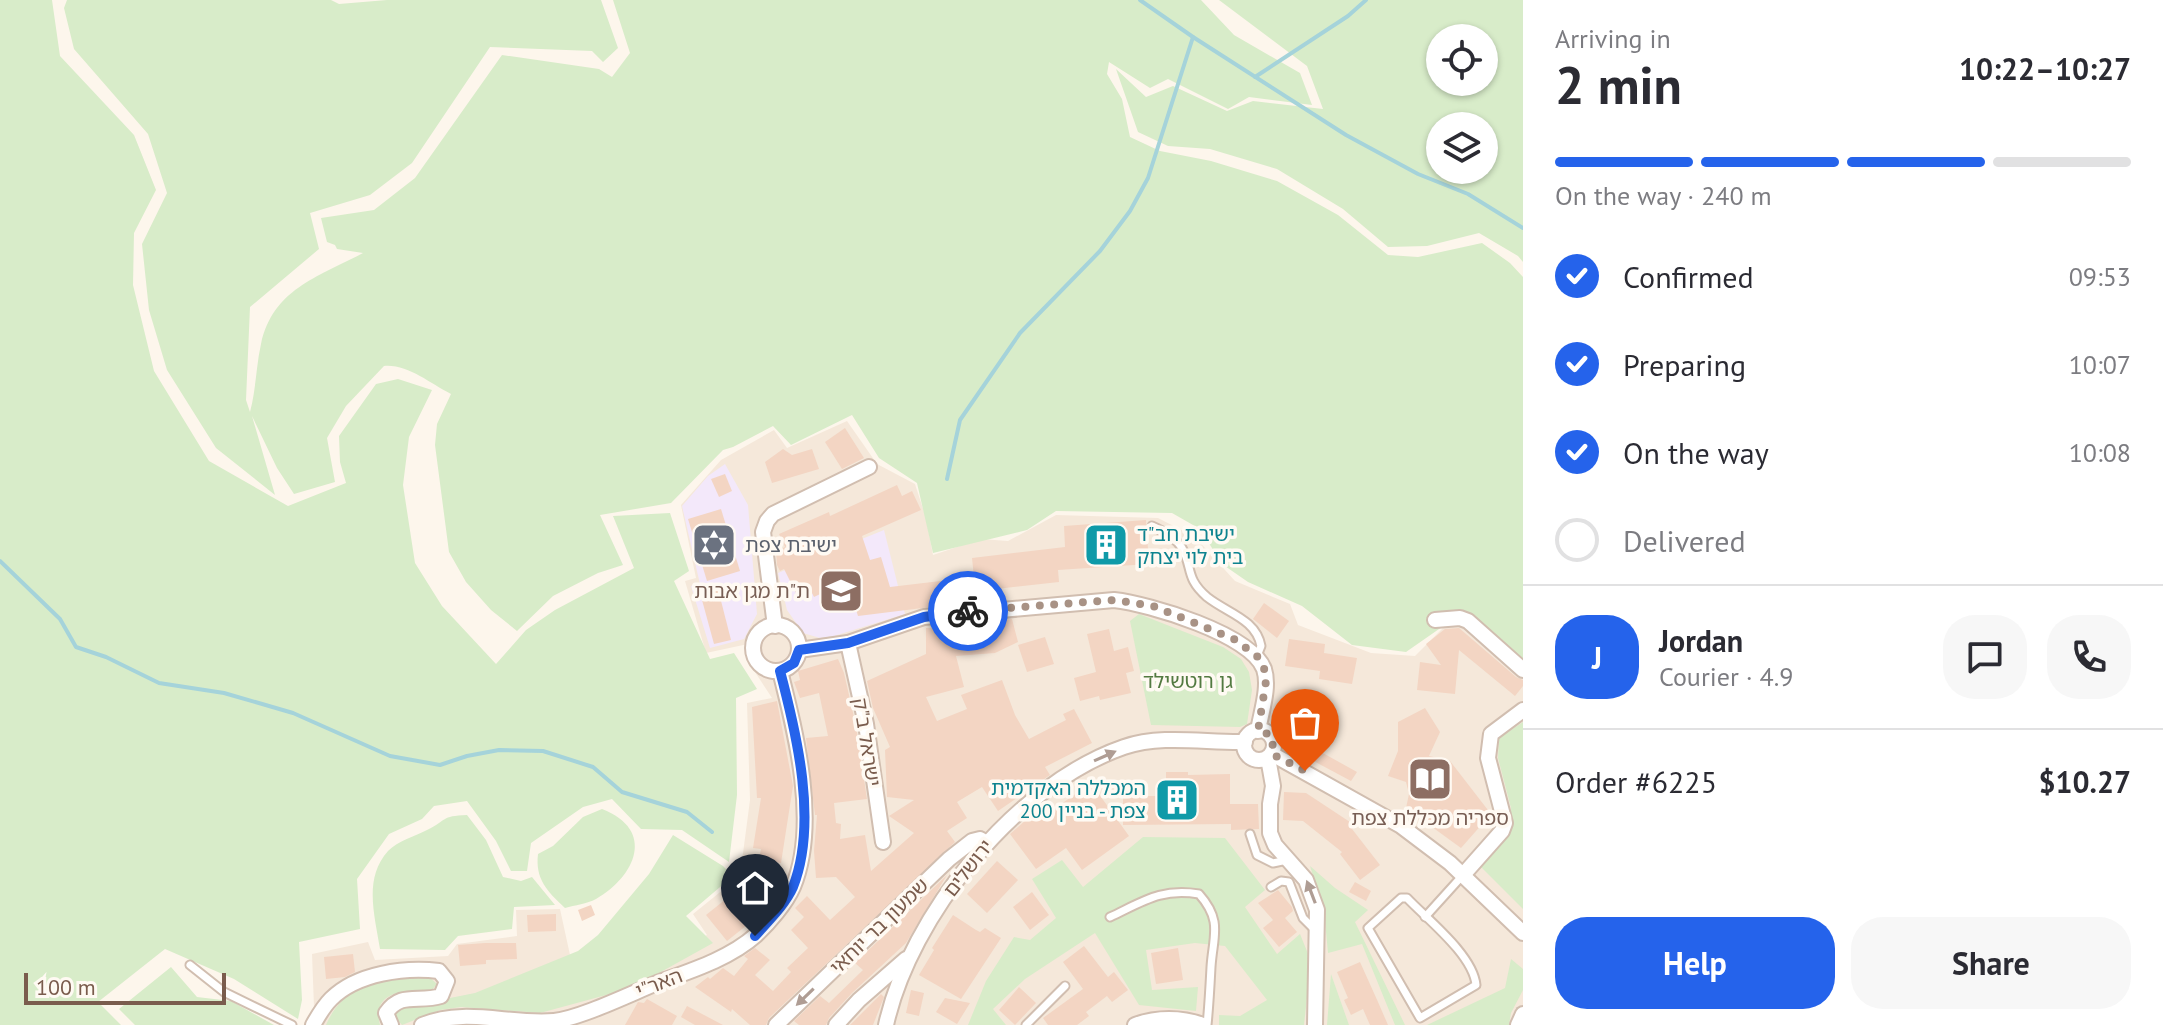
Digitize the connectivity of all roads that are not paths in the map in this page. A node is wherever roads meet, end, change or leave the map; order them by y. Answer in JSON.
{"nodes":[{"id":1,"x":869,"y":467,"type":"dead end"},
{"id":2,"x":1152,"y":526,"type":"dead end"},
{"id":3,"x":1435,"y":620,"type":"dead end"},
{"id":4,"x":775,"y":626,"type":"junction"},
{"id":5,"x":848,"y":643,"type":"junction"},
{"id":6,"x":799,"y":650,"type":"junction"},
{"id":7,"x":1257,"y":656,"type":"junction"},
{"id":8,"x":1523,"y":670,"type":"edge"},
{"id":9,"x":780,"y":671,"type":"junction"},
{"id":10,"x":1523,"y":710,"type":"edge"},
{"id":11,"x":1258,"y":731,"type":"junction"},
{"id":12,"x":1245,"y":742,"type":"junction"},
{"id":13,"x":1270,"y":756,"type":"junction"},
{"id":14,"x":1250,"y":834,"type":"dead end"},
{"id":15,"x":883,"y":842,"type":"dead end"},
{"id":16,"x":987,"y":843,"type":"junction"},
{"id":17,"x":1288,"y":859,"type":"junction"},
{"id":18,"x":1463,"y":875,"type":"junction"},
{"id":19,"x":1271,"y":887,"type":"dead end"},
{"id":20,"x":1110,"y":917,"type":"dead end"},
{"id":21,"x":1425,"y":917,"type":"junction"},
{"id":22,"x":1317,"y":932,"type":"junction"},
{"id":23,"x":1523,"y":933,"type":"edge"},
{"id":24,"x":915,"y":951,"type":"junction"},
{"id":25,"x":190,"y":965,"type":"dead end"},
{"id":26,"x":1065,"y":986,"type":"dead end"},
{"id":27,"x":1523,"y":1014,"type":"edge"},
{"id":28,"x":540,"y":1023,"type":"edge"},
{"id":29,"x":425,"y":1024,"type":"edge"},
{"id":30,"x":292,"y":1025,"type":"edge"},
{"id":31,"x":313,"y":1025,"type":"edge"},
{"id":32,"x":391,"y":1025,"type":"edge"},
{"id":33,"x":776,"y":1025,"type":"edge"},
{"id":34,"x":836,"y":1025,"type":"edge"},
{"id":35,"x":886,"y":1025,"type":"edge"},
{"id":36,"x":1026,"y":1025,"type":"edge"},
{"id":37,"x":1135,"y":1025,"type":"edge"},
{"id":38,"x":1205,"y":1025,"type":"edge"},
{"id":39,"x":1315,"y":1025,"type":"edge"},
{"id":40,"x":1518,"y":1025,"type":"edge"}],
"edges":[{"from":1,"to":4,"type":"street"},
{"from":2,"to":7,"type":"lane"},
{"from":3,"to":8,"type":"street"},
{"from":4,"to":6,"type":"street"},
{"from":4,"to":9,"type":"street"},
{"from":5,"to":6,"type":"street"},
{"from":5,"to":7,"type":"street"},
{"from":5,"to":15,"type":"street","name":"ישראל ב\"ק"},
{"from":6,"to":9,"type":"street"},
{"from":7,"to":11,"type":"street"},
{"from":9,"to":28,"type":"street","name":"האר\"י"},
{"from":10,"to":18,"type":"street"},
{"from":11,"to":12,"type":"street"},
{"from":11,"to":13,"type":"street"},
{"from":12,"to":13,"type":"street"},
{"from":16,"to":12,"type":"street","name":"ירושלים","one_way":true},
{"from":13,"to":17,"type":"street"},
{"from":13,"to":18,"type":"street"},
{"from":14,"to":17,"type":"lane"},
{"from":16,"to":24,"type":"street","name":"ירושלים"},
{"from":16,"to":33,"type":"street","name":"שמעון בר יוחאי","one_way":true},
{"from":22,"to":17,"type":"street","one_way":true},
{"from":18,"to":21,"type":"lane"},
{"from":18,"to":23,"type":"street"},
{"from":19,"to":22,"type":"lane"},
{"from":20,"to":38,"type":"lane"},
{"from":21,"to":21,"type":"lane"},
{"from":22,"to":39,"type":"street"},
{"from":24,"to":34,"type":"street"},
{"from":24,"to":35,"type":"street","name":"ירושלים"},
{"from":25,"to":30,"type":"lane"},
{"from":26,"to":36,"type":"lane"},
{"from":27,"to":40,"type":"street"},
{"from":28,"to":29,"type":"street","name":"האר\"י"},
{"from":31,"to":32,"type":"street"},
{"from":37,"to":38,"type":"street"}]}
